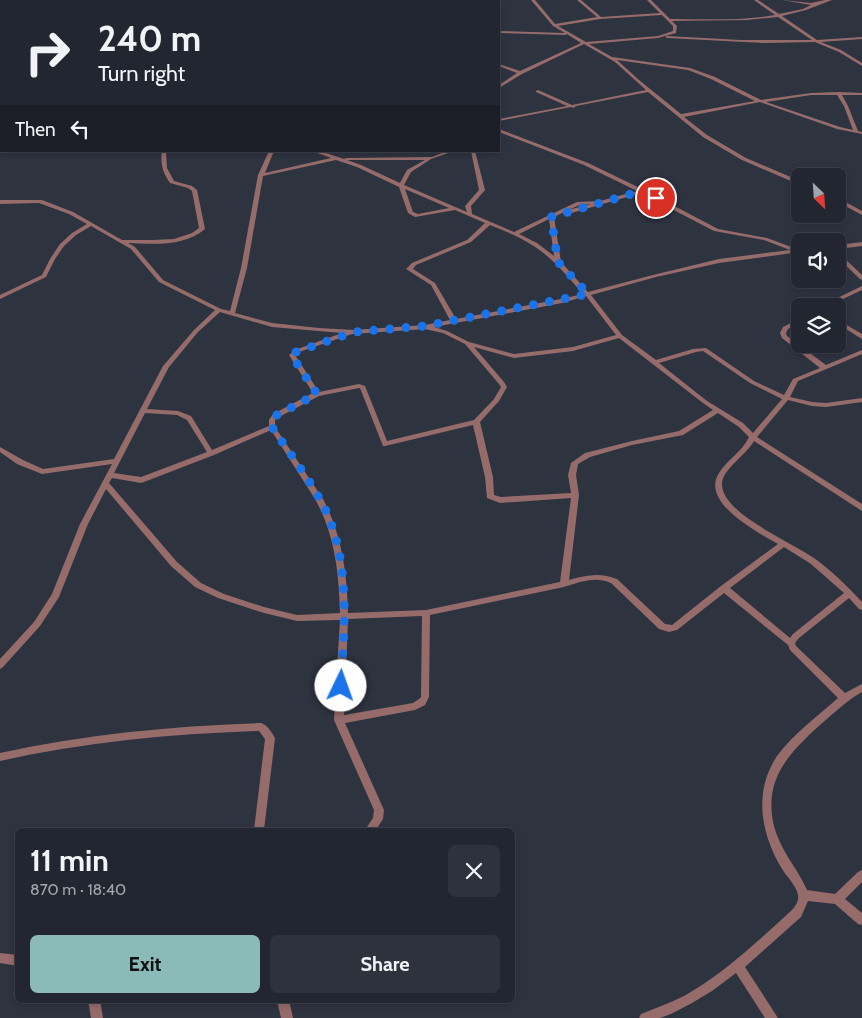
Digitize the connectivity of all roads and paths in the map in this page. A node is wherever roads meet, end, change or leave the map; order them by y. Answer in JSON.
{"nodes":[{"id":1,"x":533,"y":0,"type":"edge"},
{"id":2,"x":578,"y":0,"type":"edge"},
{"id":3,"x":650,"y":0,"type":"edge"},
{"id":4,"x":756,"y":0,"type":"edge"},
{"id":5,"x":784,"y":0,"type":"edge"},
{"id":6,"x":830,"y":0,"type":"edge"},
{"id":7,"x":821,"y":2,"type":"junction"},
{"id":8,"x":663,"y":14,"type":"junction"},
{"id":9,"x":777,"y":16,"type":"junction"},
{"id":10,"x":600,"y":18,"type":"junction"},
{"id":11,"x":670,"y":20,"type":"junction"},
{"id":12,"x":554,"y":25,"type":"junction"},
{"id":13,"x":500,"y":32,"type":"edge"},
{"id":14,"x":567,"y":34,"type":"junction"},
{"id":15,"x":658,"y":37,"type":"junction"},
{"id":16,"x":862,"y":38,"type":"edge"},
{"id":17,"x":817,"y":42,"type":"junction"},
{"id":18,"x":584,"y":43,"type":"junction"},
{"id":19,"x":611,"y":58,"type":"junction"},
{"id":20,"x":500,"y":65,"type":"edge"},
{"id":21,"x":862,"y":65,"type":"edge"},
{"id":22,"x":520,"y":73,"type":"junction"},
{"id":23,"x":500,"y":86,"type":"edge"},
{"id":24,"x":538,"y":91,"type":"dead end"},
{"id":25,"x":649,"y":91,"type":"junction"},
{"id":26,"x":838,"y":93,"type":"junction"},
{"id":27,"x":862,"y":94,"type":"edge"},
{"id":28,"x":760,"y":102,"type":"junction"},
{"id":29,"x":574,"y":107,"type":"junction"},
{"id":30,"x":680,"y":116,"type":"junction"},
{"id":31,"x":500,"y":120,"type":"edge"},
{"id":32,"x":500,"y":130,"type":"edge"},
{"id":33,"x":845,"y":130,"type":"junction"},
{"id":34,"x":856,"y":132,"type":"junction"},
{"id":35,"x":862,"y":133,"type":"edge"},
{"id":36,"x":862,"y":137,"type":"edge"},
{"id":37,"x":164,"y":152,"type":"edge"},
{"id":38,"x":272,"y":152,"type":"edge"},
{"id":39,"x":317,"y":152,"type":"edge"},
{"id":40,"x":367,"y":152,"type":"edge"},
{"id":41,"x":449,"y":152,"type":"edge"},
{"id":42,"x":472,"y":152,"type":"edge"},
{"id":43,"x":372,"y":158,"type":"junction"},
{"id":44,"x":434,"y":158,"type":"junction"},
{"id":45,"x":338,"y":159,"type":"junction"},
{"id":46,"x":261,"y":175,"type":"junction"},
{"id":47,"x":791,"y":179,"type":"edge"},
{"id":48,"x":401,"y":186,"type":"junction"},
{"id":49,"x":642,"y":191,"type":"junction"},
{"id":50,"x":0,"y":202,"type":"edge"},
{"id":51,"x":846,"y":204,"type":"edge"},
{"id":52,"x":455,"y":209,"type":"junction"},
{"id":53,"x":862,"y":213,"type":"edge"},
{"id":54,"x":470,"y":215,"type":"junction"},
{"id":55,"x":553,"y":216,"type":"junction"},
{"id":56,"x":91,"y":224,"type":"junction"},
{"id":57,"x":488,"y":224,"type":"junction"},
{"id":58,"x":514,"y":234,"type":"junction"},
{"id":59,"x":123,"y":241,"type":"junction"},
{"id":60,"x":862,"y":244,"type":"edge"},
{"id":61,"x":846,"y":246,"type":"edge"},
{"id":62,"x":791,"y":248,"type":"edge"},
{"id":63,"x":791,"y":251,"type":"edge"},
{"id":64,"x":558,"y":262,"type":"junction"},
{"id":65,"x":846,"y":263,"type":"edge"},
{"id":66,"x":862,"y":278,"type":"edge"},
{"id":67,"x":862,"y":288,"type":"edge"},
{"id":68,"x":588,"y":294,"type":"junction"},
{"id":69,"x":0,"y":296,"type":"edge"},
{"id":70,"x":841,"y":298,"type":"edge"},
{"id":71,"x":219,"y":310,"type":"junction"},
{"id":72,"x":232,"y":314,"type":"junction"},
{"id":73,"x":454,"y":322,"type":"junction"},
{"id":74,"x":791,"y":325,"type":"edge"},
{"id":75,"x":425,"y":326,"type":"junction"},
{"id":76,"x":846,"y":327,"type":"edge"},
{"id":77,"x":354,"y":332,"type":"junction"},
{"id":78,"x":620,"y":336,"type":"junction"},
{"id":79,"x":862,"y":337,"type":"edge"},
{"id":80,"x":467,"y":343,"type":"junction"},
{"id":81,"x":791,"y":343,"type":"edge"},
{"id":82,"x":862,"y":352,"type":"edge"},
{"id":83,"x":804,"y":353,"type":"edge"},
{"id":84,"x":654,"y":364,"type":"junction"},
{"id":85,"x":825,"y":368,"type":"junction"},
{"id":86,"x":317,"y":394,"type":"junction"},
{"id":87,"x":786,"y":398,"type":"junction"},
{"id":88,"x":862,"y":400,"type":"edge"},
{"id":89,"x":718,"y":410,"type":"junction"},
{"id":90,"x":142,"y":411,"type":"junction"},
{"id":91,"x":476,"y":422,"type":"junction"},
{"id":92,"x":272,"y":427,"type":"junction"},
{"id":93,"x":753,"y":437,"type":"junction"},
{"id":94,"x":0,"y":449,"type":"edge"},
{"id":95,"x":211,"y":453,"type":"junction"},
{"id":96,"x":116,"y":461,"type":"junction"},
{"id":97,"x":107,"y":479,"type":"junction"},
{"id":98,"x":575,"y":496,"type":"junction"},
{"id":99,"x":862,"y":508,"type":"edge"},
{"id":100,"x":784,"y":543,"type":"junction"},
{"id":101,"x":564,"y":584,"type":"junction"},
{"id":102,"x":724,"y":588,"type":"junction"},
{"id":103,"x":849,"y":594,"type":"junction"},
{"id":104,"x":862,"y":607,"type":"edge"},
{"id":105,"x":426,"y":613,"type":"junction"},
{"id":106,"x":344,"y":618,"type":"junction"},
{"id":107,"x":791,"y":643,"type":"junction"},
{"id":108,"x":0,"y":664,"type":"edge"},
{"id":109,"x":862,"y":688,"type":"edge"},
{"id":110,"x":844,"y":698,"type":"junction"},
{"id":111,"x":339,"y":720,"type":"junction"},
{"id":112,"x":0,"y":757,"type":"edge"},
{"id":113,"x":259,"y":828,"type":"edge"},
{"id":114,"x":371,"y":828,"type":"edge"},
{"id":115,"x":862,"y":876,"type":"edge"},
{"id":116,"x":803,"y":895,"type":"junction"},
{"id":117,"x":837,"y":899,"type":"junction"},
{"id":118,"x":862,"y":920,"type":"edge"},
{"id":119,"x":0,"y":958,"type":"edge"},
{"id":120,"x":15,"y":960,"type":"edge"},
{"id":121,"x":738,"y":966,"type":"junction"},
{"id":122,"x":94,"y":1003,"type":"edge"},
{"id":123,"x":284,"y":1003,"type":"edge"},
{"id":124,"x":96,"y":1018,"type":"edge"},
{"id":125,"x":287,"y":1018,"type":"edge"},
{"id":126,"x":645,"y":1018,"type":"edge"},
{"id":127,"x":772,"y":1018,"type":"edge"}],
"edges":[{"from":1,"to":12,"type":"street"},
{"from":2,"to":10,"type":"street"},
{"from":3,"to":8,"type":"street"},
{"from":4,"to":9,"type":"street"},
{"from":5,"to":7,"type":"street"},
{"from":6,"to":7,"type":"street"},
{"from":7,"to":9,"type":"street"},
{"from":8,"to":10,"type":"street"},
{"from":8,"to":11,"type":"street"},
{"from":9,"to":11,"type":"street"},
{"from":9,"to":17,"type":"street"},
{"from":10,"to":12,"type":"street"},
{"from":11,"to":15,"type":"street"},
{"from":12,"to":14,"type":"street"},
{"from":13,"to":14,"type":"street"},
{"from":14,"to":18,"type":"street"},
{"from":15,"to":17,"type":"street"},
{"from":15,"to":18,"type":"street"},
{"from":16,"to":17,"type":"street"},
{"from":17,"to":21,"type":"street"},
{"from":18,"to":19,"type":"street"},
{"from":18,"to":22,"type":"street"},
{"from":19,"to":25,"type":"street"},
{"from":19,"to":28,"type":"street"},
{"from":20,"to":22,"type":"street"},
{"from":22,"to":23,"type":"street"},
{"from":24,"to":29,"type":"street"},
{"from":25,"to":29,"type":"street"},
{"from":25,"to":30,"type":"street"},
{"from":26,"to":27,"type":"street"},
{"from":26,"to":28,"type":"street"},
{"from":26,"to":34,"type":"street"},
{"from":28,"to":30,"type":"street"},
{"from":28,"to":33,"type":"street"},
{"from":29,"to":31,"type":"street"},
{"from":30,"to":47,"type":"street"},
{"from":32,"to":49,"type":"street"},
{"from":33,"to":34,"type":"street"},
{"from":33,"to":36,"type":"street"},
{"from":34,"to":35,"type":"street"},
{"from":37,"to":59,"type":"street"},
{"from":38,"to":46,"type":"street"},
{"from":39,"to":45,"type":"street"},
{"from":40,"to":43,"type":"street"},
{"from":41,"to":44,"type":"street"},
{"from":42,"to":54,"type":"street"},
{"from":43,"to":44,"type":"street"},
{"from":43,"to":45,"type":"street"},
{"from":44,"to":48,"type":"street"},
{"from":45,"to":46,"type":"street"},
{"from":45,"to":48,"type":"street"},
{"from":46,"to":72,"type":"street"},
{"from":48,"to":52,"type":"street"},
{"from":48,"to":52,"type":"street"},
{"from":49,"to":55,"type":"street"},
{"from":49,"to":62,"type":"street"},
{"from":50,"to":56,"type":"street"},
{"from":51,"to":53,"type":"street"},
{"from":52,"to":54,"type":"street"},
{"from":54,"to":57,"type":"street"},
{"from":55,"to":58,"type":"street"},
{"from":55,"to":64,"type":"street"},
{"from":56,"to":59,"type":"street"},
{"from":56,"to":69,"type":"street"},
{"from":57,"to":58,"type":"street"},
{"from":57,"to":73,"type":"street"},
{"from":58,"to":64,"type":"street"},
{"from":59,"to":71,"type":"street"},
{"from":60,"to":61,"type":"street"},
{"from":63,"to":68,"type":"street"},
{"from":64,"to":68,"type":"street"},
{"from":65,"to":66,"type":"street"},
{"from":67,"to":70,"type":"street"},
{"from":68,"to":73,"type":"street"},
{"from":68,"to":78,"type":"street"},
{"from":71,"to":72,"type":"street"},
{"from":71,"to":90,"type":"street"},
{"from":72,"to":77,"type":"street"},
{"from":73,"to":75,"type":"street"},
{"from":74,"to":81,"type":"street"},
{"from":75,"to":77,"type":"street"},
{"from":75,"to":80,"type":"street"},
{"from":76,"to":79,"type":"street"},
{"from":77,"to":86,"type":"street"},
{"from":78,"to":80,"type":"street"},
{"from":78,"to":84,"type":"street"},
{"from":80,"to":91,"type":"street"},
{"from":82,"to":85,"type":"street"},
{"from":83,"to":85,"type":"street"},
{"from":84,"to":87,"type":"street"},
{"from":84,"to":89,"type":"street"},
{"from":85,"to":87,"type":"street"},
{"from":86,"to":91,"type":"street"},
{"from":86,"to":92,"type":"street"},
{"from":87,"to":88,"type":"street"},
{"from":87,"to":93,"type":"street"},
{"from":89,"to":93,"type":"street"},
{"from":89,"to":98,"type":"street"},
{"from":90,"to":95,"type":"street"},
{"from":90,"to":96,"type":"street"},
{"from":91,"to":98,"type":"street"},
{"from":92,"to":95,"type":"street"},
{"from":92,"to":106,"type":"street"},
{"from":93,"to":99,"type":"street"},
{"from":93,"to":100,"type":"street"},
{"from":94,"to":96,"type":"street"},
{"from":95,"to":97,"type":"street"},
{"from":96,"to":97,"type":"street"},
{"from":97,"to":106,"type":"street"},
{"from":97,"to":108,"type":"street"},
{"from":98,"to":101,"type":"street"},
{"from":100,"to":102,"type":"street"},
{"from":100,"to":103,"type":"street"},
{"from":101,"to":102,"type":"street"},
{"from":101,"to":105,"type":"street"},
{"from":102,"to":107,"type":"street"},
{"from":103,"to":104,"type":"street"},
{"from":103,"to":107,"type":"street"},
{"from":105,"to":106,"type":"street"},
{"from":105,"to":111,"type":"street"},
{"from":106,"to":111,"type":"street"},
{"from":107,"to":110,"type":"street"},
{"from":109,"to":110,"type":"street"},
{"from":110,"to":116,"type":"street"},
{"from":111,"to":114,"type":"street"},
{"from":112,"to":113,"type":"street"},
{"from":115,"to":117,"type":"street"},
{"from":116,"to":117,"type":"street"},
{"from":116,"to":121,"type":"street"},
{"from":117,"to":118,"type":"street"},
{"from":119,"to":120,"type":"street"},
{"from":121,"to":126,"type":"street"},
{"from":121,"to":127,"type":"street"},
{"from":122,"to":124,"type":"street"},
{"from":123,"to":125,"type":"street"}]}
